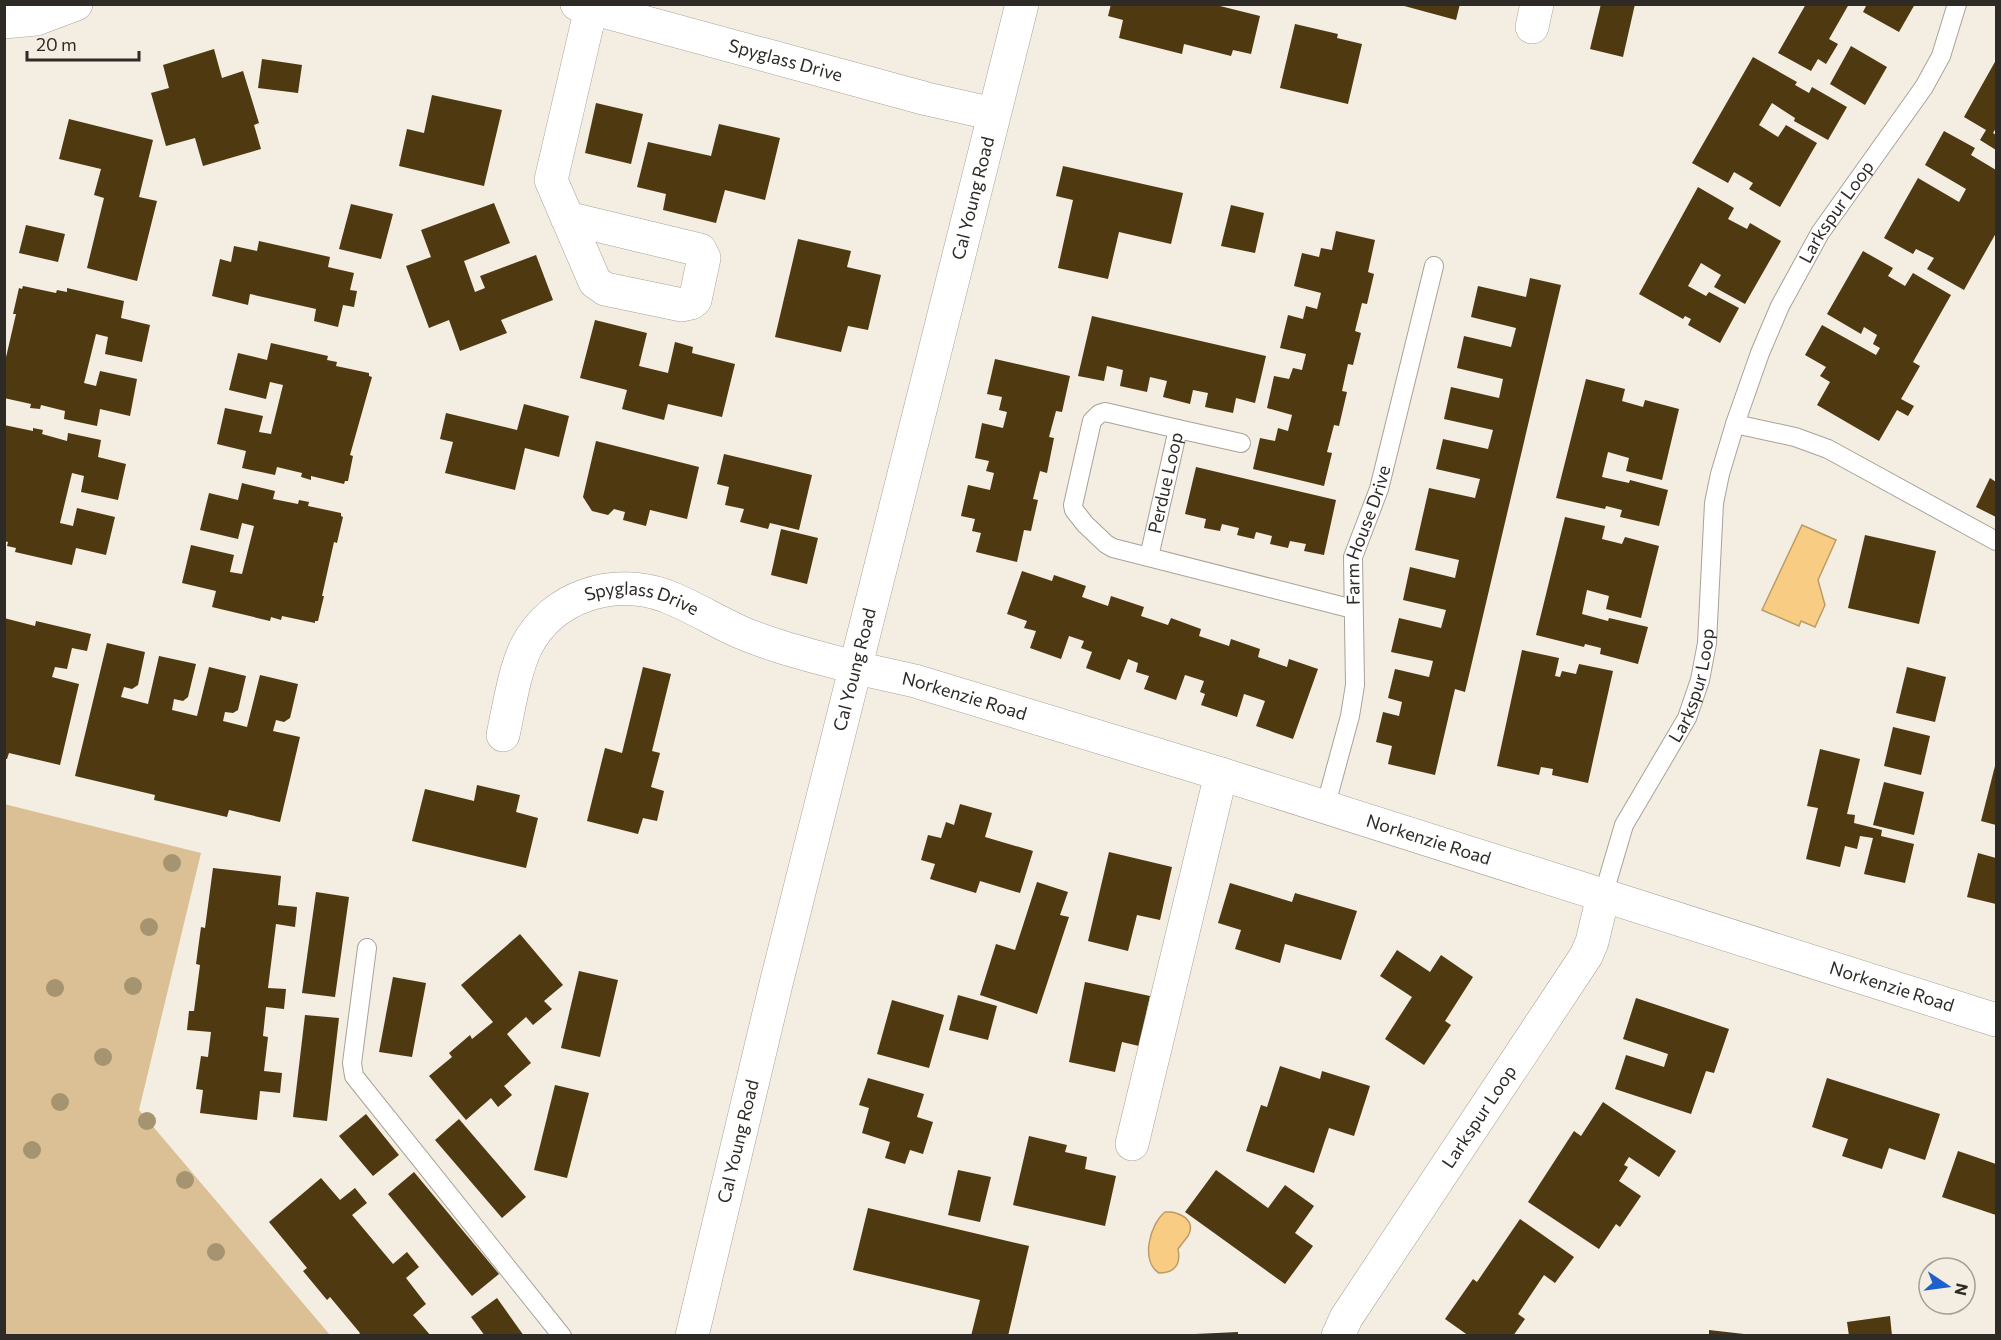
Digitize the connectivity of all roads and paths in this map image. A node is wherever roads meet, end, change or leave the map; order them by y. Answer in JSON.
{"nodes":[{"id":1,"x":76,"y":4,"type":"edge"},
{"id":2,"x":1022,"y":4,"type":"edge"},
{"id":3,"x":1957,"y":4,"type":"edge"},
{"id":4,"x":584,"y":6,"type":"edge"},
{"id":5,"x":6,"y":27,"type":"edge"},
{"id":6,"x":994,"y":114,"type":"junction"},
{"id":7,"x":567,"y":218,"type":"dead end"},
{"id":8,"x":1434,"y":266,"type":"dead end"},
{"id":9,"x":1735,"y":424,"type":"junction"},
{"id":10,"x":1178,"y":429,"type":"junction"},
{"id":11,"x":1241,"y":443,"type":"dead end"},
{"id":12,"x":1996,"y":541,"type":"edge"},
{"id":13,"x":1149,"y":557,"type":"junction"},
{"id":14,"x":1353,"y":609,"type":"junction"},
{"id":15,"x":857,"y":668,"type":"junction"},
{"id":16,"x":503,"y":735,"type":"dead end"},
{"id":17,"x":1221,"y":774,"type":"junction"},
{"id":18,"x":1325,"y":808,"type":"junction"},
{"id":19,"x":1603,"y":896,"type":"junction"},
{"id":20,"x":367,"y":948,"type":"dead end"},
{"id":21,"x":1996,"y":1020,"type":"edge"},
{"id":22,"x":1132,"y":1144,"type":"dead end"},
{"id":23,"x":562,"y":1335,"type":"edge"},
{"id":24,"x":692,"y":1335,"type":"edge"},
{"id":25,"x":1338,"y":1335,"type":"edge"}],
"edges":[{"from":1,"to":5,"type":"street"},
{"from":2,"to":6,"type":"street","name":"Cal Young Road"},
{"from":3,"to":9,"type":"lane","name":"Larkspur Loop"},
{"from":4,"to":6,"type":"street","name":"Spyglass Drive"},
{"from":4,"to":7,"type":"street"},
{"from":6,"to":15,"type":"street","name":"Cal Young Road"},
{"from":8,"to":14,"type":"lane","name":"Farm House Drive"},
{"from":9,"to":12,"type":"lane"},
{"from":9,"to":19,"type":"lane","name":"Larkspur Loop"},
{"from":10,"to":11,"type":"lane"},
{"from":10,"to":13,"type":"lane","name":"Perdue Loop"},
{"from":10,"to":13,"type":"lane","name":"Perdue Loop"},
{"from":13,"to":14,"type":"lane","name":"Perdue Loop"},
{"from":14,"to":18,"type":"lane","name":"Farm House Drive"},
{"from":15,"to":16,"type":"street","name":"Spyglass Drive"},
{"from":15,"to":17,"type":"street","name":"Norkenzie Road"},
{"from":15,"to":24,"type":"street","name":"Cal Young Road"},
{"from":17,"to":18,"type":"street","name":"Norkenzie Road"},
{"from":17,"to":22,"type":"street"},
{"from":18,"to":19,"type":"street","name":"Norkenzie Road"},
{"from":19,"to":21,"type":"street","name":"Norkenzie Road"},
{"from":19,"to":25,"type":"street","name":"Larkspur Loop"},
{"from":20,"to":23,"type":"lane"}]}
